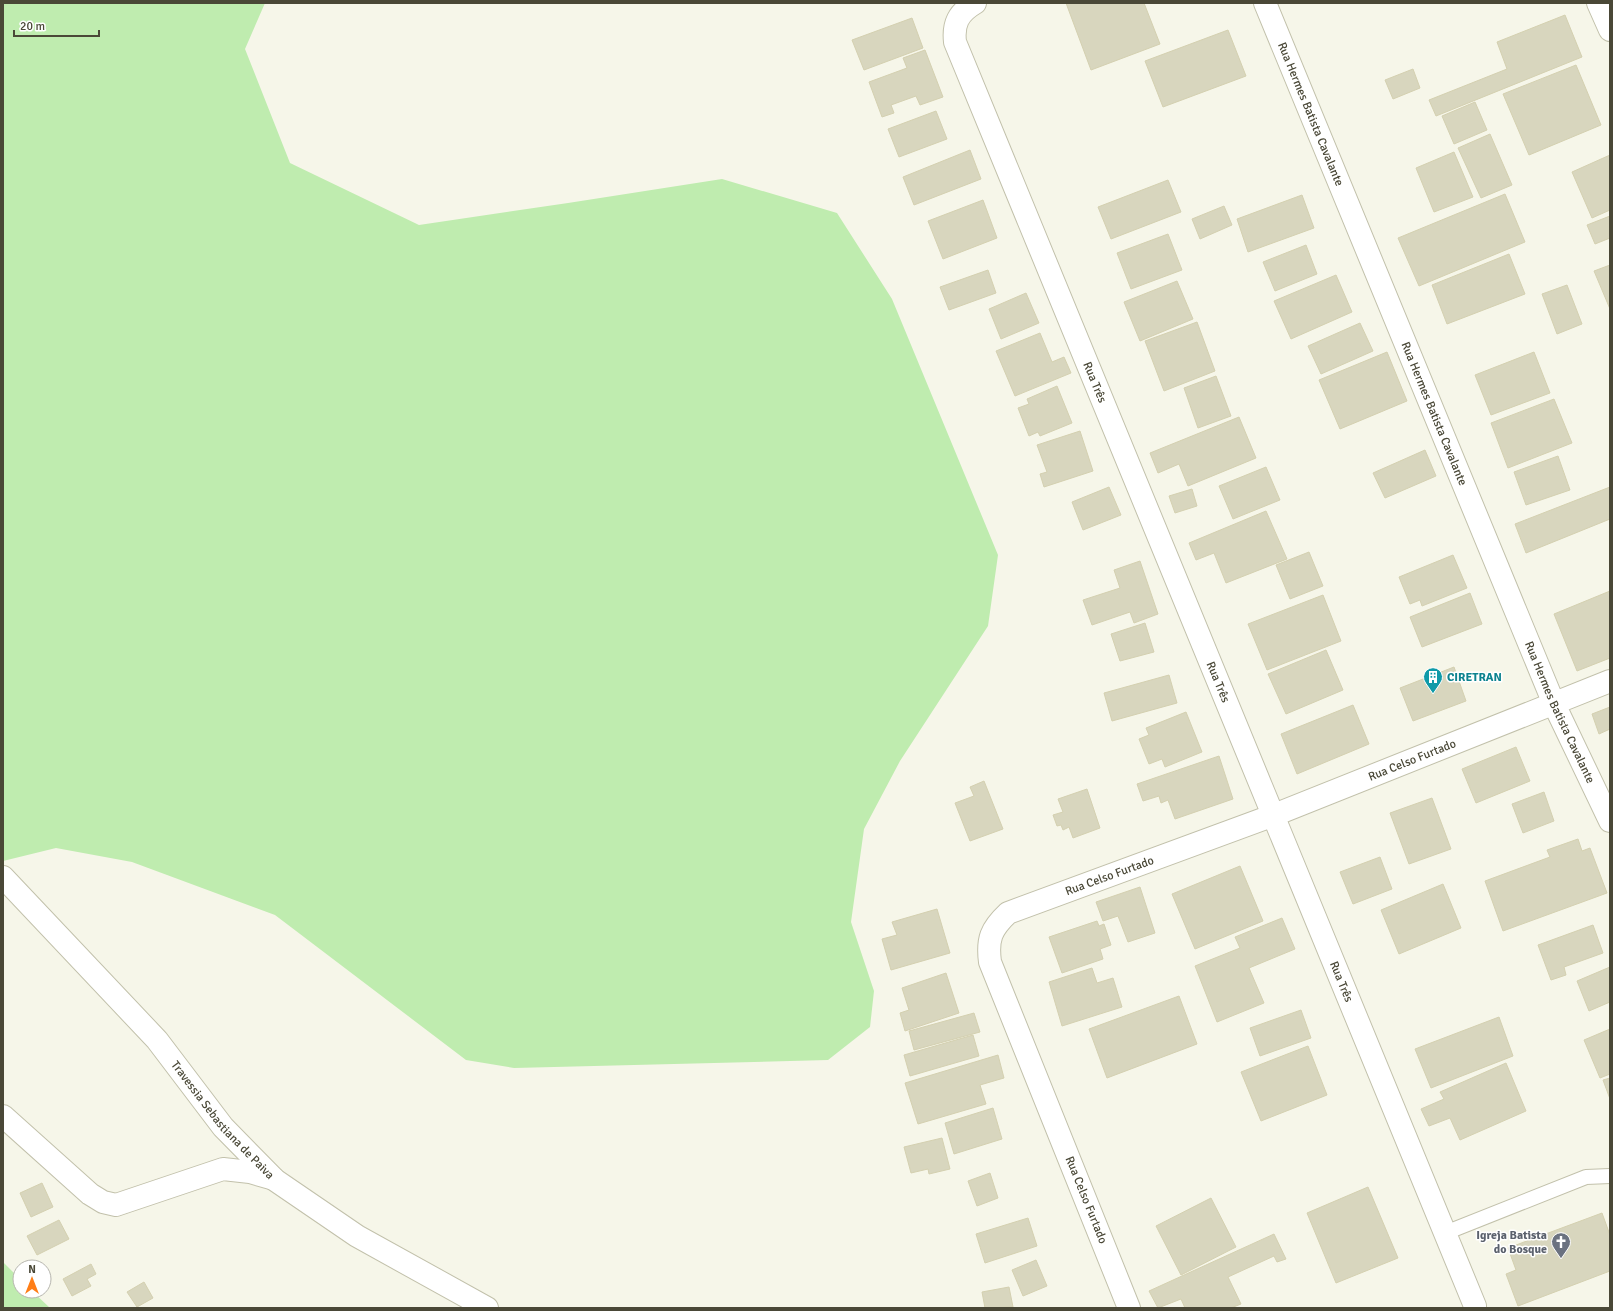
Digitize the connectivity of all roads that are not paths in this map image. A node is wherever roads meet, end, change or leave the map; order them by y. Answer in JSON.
{"nodes":[{"id":1,"x":975,"y":3,"type":"edge"},
{"id":2,"x":1265,"y":3,"type":"edge"},
{"id":3,"x":1598,"y":3,"type":"edge"},
{"id":4,"x":1610,"y":30,"type":"edge"},
{"id":5,"x":1610,"y":681,"type":"edge"},
{"id":6,"x":1554,"y":704,"type":"junction"},
{"id":7,"x":1274,"y":815,"type":"junction"},
{"id":8,"x":1610,"y":821,"type":"edge"},
{"id":9,"x":3,"y":877,"type":"edge"},
{"id":10,"x":3,"y":1116,"type":"edge"},
{"id":11,"x":1610,"y":1176,"type":"edge"},
{"id":12,"x":276,"y":1180,"type":"junction"},
{"id":13,"x":1445,"y":1233,"type":"junction"},
{"id":14,"x":1475,"y":1306,"type":"dead end"},
{"id":15,"x":487,"y":1308,"type":"edge"},
{"id":16,"x":1129,"y":1308,"type":"edge"}],
"edges":[{"from":1,"to":7,"type":"street","name":"Rua Três"},
{"from":2,"to":6,"type":"street","name":"Rua Hermes Batista Cavalante"},
{"from":3,"to":4,"type":"street"},
{"from":5,"to":6,"type":"street","name":"Rua Celso Furtado"},
{"from":6,"to":7,"type":"street","name":"Rua Celso Furtado"},
{"from":6,"to":8,"type":"street","name":"Rua Hermes Batista Cavalante"},
{"from":7,"to":13,"type":"street","name":"Rua Três"},
{"from":7,"to":16,"type":"street","name":"Rua Celso Furtado"},
{"from":9,"to":12,"type":"street","name":"Travessia Sebastiana de Paiva"},
{"from":10,"to":12,"type":"street"},
{"from":11,"to":13,"type":"lane"},
{"from":12,"to":15,"type":"street","name":"Travessia Sebastiana de Paiva"},
{"from":13,"to":14,"type":"street","name":"Rua Três"}]}
